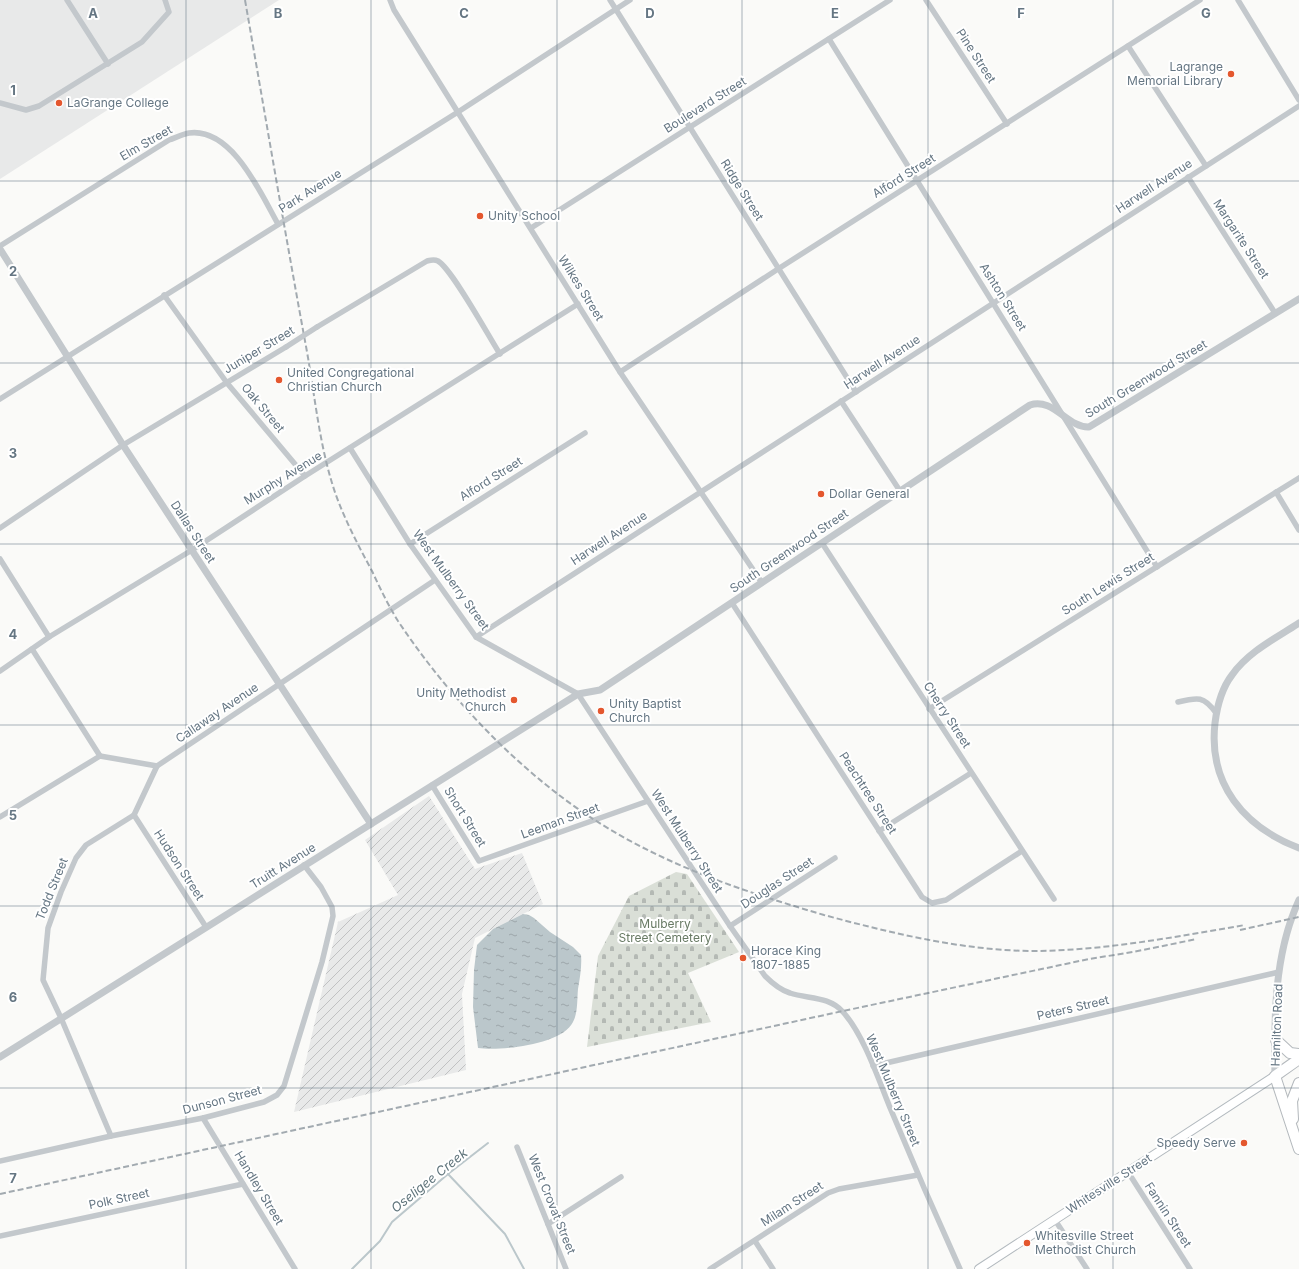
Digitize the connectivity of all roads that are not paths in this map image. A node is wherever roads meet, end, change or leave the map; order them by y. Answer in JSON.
{"nodes":[{"id":1,"x":67,"y":0,"type":"edge"},
{"id":2,"x":165,"y":0,"type":"edge"},
{"id":3,"x":390,"y":0,"type":"edge"},
{"id":4,"x":610,"y":0,"type":"edge"},
{"id":5,"x":630,"y":0,"type":"edge"},
{"id":6,"x":890,"y":0,"type":"edge"},
{"id":7,"x":926,"y":0,"type":"edge"},
{"id":8,"x":1200,"y":0,"type":"edge"},
{"id":9,"x":1238,"y":0,"type":"edge"},
{"id":10,"x":616,"y":9,"type":"junction"},
{"id":11,"x":829,"y":39,"type":"junction"},
{"id":12,"x":1128,"y":46,"type":"junction"},
{"id":13,"x":108,"y":64,"type":"junction"},
{"id":14,"x":1299,"y":100,"type":"edge"},
{"id":15,"x":0,"y":103,"type":"edge"},
{"id":16,"x":1299,"y":106,"type":"edge"},
{"id":17,"x":458,"y":112,"type":"junction"},
{"id":18,"x":1006,"y":124,"type":"junction"},
{"id":19,"x":690,"y":127,"type":"junction"},
{"id":20,"x":1206,"y":166,"type":"junction"},
{"id":21,"x":1188,"y":177,"type":"junction"},
{"id":22,"x":918,"y":181,"type":"junction"},
{"id":23,"x":278,"y":224,"type":"junction"},
{"id":24,"x":531,"y":228,"type":"junction"},
{"id":25,"x":0,"y":246,"type":"edge"},
{"id":26,"x":0,"y":249,"type":"edge"},
{"id":27,"x":778,"y":269,"type":"junction"},
{"id":28,"x":164,"y":295,"type":"junction"},
{"id":29,"x":1299,"y":299,"type":"edge"},
{"id":30,"x":993,"y":303,"type":"junction"},
{"id":31,"x":578,"y":304,"type":"junction"},
{"id":32,"x":1275,"y":313,"type":"junction"},
{"id":33,"x":500,"y":354,"type":"junction"},
{"id":34,"x":67,"y":356,"type":"junction"},
{"id":35,"x":620,"y":372,"type":"junction"},
{"id":36,"x":227,"y":383,"type":"junction"},
{"id":37,"x":856,"y":392,"type":"junction"},
{"id":38,"x":0,"y":399,"type":"edge"},
{"id":39,"x":841,"y":402,"type":"junction"},
{"id":40,"x":1063,"y":415,"type":"junction"},
{"id":41,"x":585,"y":433,"type":"dead end"},
{"id":42,"x":123,"y":445,"type":"junction"},
{"id":43,"x":350,"y":448,"type":"junction"},
{"id":44,"x":305,"y":476,"type":"junction"},
{"id":45,"x":1299,"y":478,"type":"edge"},
{"id":46,"x":900,"y":491,"type":"junction"},
{"id":47,"x":701,"y":492,"type":"junction"},
{"id":48,"x":1276,"y":492,"type":"junction"},
{"id":49,"x":0,"y":528,"type":"edge"},
{"id":50,"x":1299,"y":530,"type":"edge"},
{"id":51,"x":822,"y":543,"type":"junction"},
{"id":52,"x":410,"y":544,"type":"junction"},
{"id":53,"x":192,"y":550,"type":"junction"},
{"id":54,"x":0,"y":559,"type":"edge"},
{"id":55,"x":1157,"y":566,"type":"junction"},
{"id":56,"x":435,"y":580,"type":"junction"},
{"id":57,"x":762,"y":582,"type":"junction"},
{"id":58,"x":732,"y":603,"type":"junction"},
{"id":59,"x":1299,"y":623,"type":"edge"},
{"id":60,"x":49,"y":637,"type":"junction"},
{"id":61,"x":476,"y":637,"type":"junction"},
{"id":62,"x":32,"y":649,"type":"junction"},
{"id":63,"x":0,"y":671,"type":"edge"},
{"id":64,"x":280,"y":684,"type":"junction"},
{"id":65,"x":578,"y":694,"type":"junction"},
{"id":66,"x":1178,"y":702,"type":"dead end"},
{"id":67,"x":929,"y":709,"type":"junction"},
{"id":68,"x":1216,"y":713,"type":"junction"},
{"id":69,"x":100,"y":756,"type":"junction"},
{"id":70,"x":157,"y":766,"type":"junction"},
{"id":71,"x":971,"y":773,"type":"junction"},
{"id":72,"x":432,"y":785,"type":"junction"},
{"id":73,"x":648,"y":801,"type":"junction"},
{"id":74,"x":134,"y":815,"type":"junction"},
{"id":75,"x":0,"y":817,"type":"edge"},
{"id":76,"x":371,"y":824,"type":"junction"},
{"id":77,"x":879,"y":831,"type":"junction"},
{"id":78,"x":1298,"y":849,"type":"edge"},
{"id":79,"x":1022,"y":851,"type":"junction"},
{"id":80,"x":835,"y":858,"type":"dead end"},
{"id":81,"x":479,"y":861,"type":"joint"},
{"id":82,"x":304,"y":865,"type":"junction"},
{"id":83,"x":1054,"y":900,"type":"dead end"},
{"id":84,"x":1299,"y":900,"type":"edge"},
{"id":85,"x":730,"y":926,"type":"junction"},
{"id":86,"x":206,"y":927,"type":"junction"},
{"id":87,"x":1279,"y":972,"type":"junction"},
{"id":88,"x":61,"y":1018,"type":"junction"},
{"id":89,"x":1276,"y":1040,"type":"junction"},
{"id":90,"x":1299,"y":1054,"type":"edge"},
{"id":91,"x":0,"y":1057,"type":"edge"},
{"id":92,"x":1299,"y":1059,"type":"edge"},
{"id":93,"x":873,"y":1066,"type":"junction"},
{"id":94,"x":1275,"y":1076,"type":"junction"},
{"id":95,"x":1299,"y":1083,"type":"edge"},
{"id":96,"x":203,"y":1118,"type":"junction"},
{"id":97,"x":1295,"y":1135,"type":"junction"},
{"id":98,"x":111,"y":1136,"type":"junction"},
{"id":99,"x":517,"y":1146,"type":"dead end"},
{"id":100,"x":1299,"y":1149,"type":"edge"},
{"id":101,"x":0,"y":1161,"type":"edge"},
{"id":102,"x":1128,"y":1172,"type":"junction"},
{"id":103,"x":918,"y":1174,"type":"junction"},
{"id":104,"x":621,"y":1177,"type":"dead end"},
{"id":105,"x":243,"y":1184,"type":"junction"},
{"id":106,"x":1055,"y":1220,"type":"junction"},
{"id":107,"x":548,"y":1224,"type":"junction"},
{"id":108,"x":0,"y":1236,"type":"edge"},
{"id":109,"x":755,"y":1241,"type":"junction"},
{"id":110,"x":1188,"y":1268,"type":"edge"},
{"id":111,"x":295,"y":1269,"type":"edge"},
{"id":112,"x":566,"y":1269,"type":"edge"},
{"id":113,"x":710,"y":1269,"type":"edge"},
{"id":114,"x":773,"y":1269,"type":"edge"},
{"id":115,"x":960,"y":1269,"type":"edge"},
{"id":116,"x":979,"y":1269,"type":"edge"},
{"id":117,"x":1087,"y":1269,"type":"edge"}],
"edges":[{"from":1,"to":13,"type":"street"},
{"from":2,"to":13,"type":"street"},
{"from":3,"to":17,"type":"street","name":"Wilkes Street"},
{"from":4,"to":10,"type":"street","name":"Ridge Street"},
{"from":5,"to":10,"type":"street","name":"Park Avenue"},
{"from":6,"to":11,"type":"street","name":"Boulevard Street"},
{"from":7,"to":18,"type":"street","name":"Pine Street"},
{"from":8,"to":12,"type":"street","name":"Alford Street"},
{"from":9,"to":14,"type":"street"},
{"from":10,"to":17,"type":"street","name":"Park Avenue"},
{"from":10,"to":19,"type":"street","name":"Ridge Street"},
{"from":11,"to":19,"type":"street","name":"Boulevard Street"},
{"from":11,"to":22,"type":"street","name":"Ashton Street"},
{"from":12,"to":18,"type":"street","name":"Alford Street"},
{"from":12,"to":20,"type":"street"},
{"from":13,"to":15,"type":"street"},
{"from":16,"to":20,"type":"street","name":"Harwell Avenue"},
{"from":17,"to":23,"type":"street","name":"Park Avenue"},
{"from":17,"to":24,"type":"street","name":"Wilkes Street"},
{"from":18,"to":22,"type":"street","name":"Alford Street"},
{"from":19,"to":24,"type":"street","name":"Boulevard Street"},
{"from":19,"to":27,"type":"street","name":"Ridge Street"},
{"from":20,"to":21,"type":"street","name":"Harwell Avenue"},
{"from":21,"to":30,"type":"street","name":"Harwell Avenue"},
{"from":21,"to":32,"type":"street","name":"Margarite Street"},
{"from":22,"to":27,"type":"street","name":"Alford Street"},
{"from":22,"to":30,"type":"street","name":"Ashton Street"},
{"from":23,"to":25,"type":"street","name":"Elm Street"},
{"from":23,"to":28,"type":"street","name":"Park Avenue"},
{"from":24,"to":31,"type":"street","name":"Wilkes Street"},
{"from":26,"to":34,"type":"street","name":"Dallas Street"},
{"from":27,"to":35,"type":"street","name":"Alford Street"},
{"from":27,"to":37,"type":"street","name":"Ridge Street"},
{"from":28,"to":34,"type":"street","name":"Park Avenue"},
{"from":28,"to":36,"type":"street","name":"Oak Street"},
{"from":29,"to":32,"type":"street","name":"South Greenwood Street"},
{"from":30,"to":37,"type":"street","name":"Harwell Avenue"},
{"from":30,"to":40,"type":"street","name":"Ashton Street"},
{"from":31,"to":33,"type":"street","name":"Murphy Avenue"},
{"from":31,"to":35,"type":"street","name":"Wilkes Street"},
{"from":32,"to":40,"type":"street","name":"South Greenwood Street"},
{"from":33,"to":36,"type":"street","name":"Juniper Street","bridge":true},
{"from":33,"to":43,"type":"street","name":"Murphy Avenue"},
{"from":34,"to":38,"type":"street","name":"Park Avenue"},
{"from":34,"to":42,"type":"street","name":"Dallas Street"},
{"from":35,"to":47,"type":"street","name":"Wilkes Street"},
{"from":36,"to":42,"type":"street","name":"Juniper Street"},
{"from":36,"to":44,"type":"street","name":"Oak Street"},
{"from":37,"to":39,"type":"street","name":"Harwell Avenue"},
{"from":39,"to":46,"type":"street"},
{"from":39,"to":47,"type":"street","name":"Harwell Avenue"},
{"from":40,"to":46,"type":"street","name":"South Greenwood Street"},
{"from":40,"to":55,"type":"street","name":"Ashton Street"},
{"from":41,"to":52,"type":"street","name":"Alford Street"},
{"from":42,"to":49,"type":"street","name":"Juniper Street"},
{"from":42,"to":53,"type":"street","name":"Dallas Street"},
{"from":43,"to":44,"type":"street","name":"Murphy Avenue"},
{"from":43,"to":52,"type":"street","name":"West Mulberry Street"},
{"from":44,"to":53,"type":"street","name":"Murphy Avenue"},
{"from":45,"to":48,"type":"street","name":"South Lewis Street"},
{"from":46,"to":51,"type":"street","name":"South Greenwood Street"},
{"from":47,"to":57,"type":"street","name":"Wilkes Street"},
{"from":47,"to":61,"type":"street","name":"Harwell Avenue"},
{"from":48,"to":50,"type":"street"},
{"from":48,"to":55,"type":"street","name":"South Lewis Street"},
{"from":51,"to":57,"type":"street","name":"South Greenwood Street"},
{"from":51,"to":67,"type":"street","name":"Cherry Street"},
{"from":52,"to":56,"type":"street","name":"West Mulberry Street"},
{"from":53,"to":60,"type":"street","name":"Murphy Avenue"},
{"from":53,"to":64,"type":"street","name":"Dallas Street"},
{"from":54,"to":60,"type":"street"},
{"from":55,"to":67,"type":"street","name":"South Lewis Street"},
{"from":56,"to":61,"type":"street","name":"West Mulberry Street"},
{"from":56,"to":64,"type":"street","name":"Callaway Avenue"},
{"from":57,"to":58,"type":"street","name":"South Greenwood Street"},
{"from":58,"to":65,"type":"street","name":"South Greenwood Street"},
{"from":58,"to":77,"type":"street","name":"Peachtree Street"},
{"from":59,"to":68,"type":"street"},
{"from":60,"to":62,"type":"street","name":"Murphy Avenue"},
{"from":61,"to":65,"type":"street","name":"West Mulberry Street"},
{"from":62,"to":63,"type":"street","name":"Murphy Avenue"},
{"from":62,"to":69,"type":"street"},
{"from":64,"to":70,"type":"street","name":"Callaway Avenue"},
{"from":64,"to":76,"type":"street","name":"Dallas Street"},
{"from":65,"to":72,"type":"street","name":"Truitt Avenue"},
{"from":65,"to":73,"type":"street","name":"West Mulberry Street"},
{"from":66,"to":68,"type":"street"},
{"from":67,"to":71,"type":"street","name":"Cherry Street"},
{"from":68,"to":78,"type":"street"},
{"from":69,"to":70,"type":"street"},
{"from":69,"to":75,"type":"street"},
{"from":70,"to":74,"type":"street"},
{"from":71,"to":77,"type":"street"},
{"from":71,"to":79,"type":"street","name":"Cherry Street"},
{"from":72,"to":76,"type":"street","name":"Truitt Avenue"},
{"from":72,"to":81,"type":"street","name":"Short Street"},
{"from":73,"to":81,"type":"street","name":"Leeman Street"},
{"from":73,"to":85,"type":"street","name":"West Mulberry Street"},
{"from":74,"to":86,"type":"street","name":"Hudson Street"},
{"from":74,"to":88,"type":"street","name":"Todd Street"},
{"from":76,"to":82,"type":"street","name":"Truitt Avenue"},
{"from":77,"to":79,"type":"street","name":"Peachtree Street"},
{"from":79,"to":83,"type":"street","name":"Cherry Street"},
{"from":80,"to":85,"type":"street","name":"Douglas Street"},
{"from":82,"to":86,"type":"street","name":"Truitt Avenue"},
{"from":82,"to":96,"type":"street","name":"Dunson Street"},
{"from":84,"to":87,"type":"street","name":"Hamilton Road"},
{"from":85,"to":93,"type":"street","name":"West Mulberry Street"},
{"from":86,"to":88,"type":"street","name":"Truitt Avenue"},
{"from":87,"to":89,"type":"street","name":"Hamilton Road"},
{"from":87,"to":93,"type":"street","name":"Peters Street"},
{"from":88,"to":91,"type":"street","name":"Truitt Avenue"},
{"from":88,"to":98,"type":"street","name":"Todd Street"},
{"from":89,"to":90,"type":"highway"},
{"from":89,"to":94,"type":"street","name":"Hamilton Road"},
{"from":92,"to":94,"type":"highway","name":"Whitesville Street"},
{"from":93,"to":103,"type":"street","name":"West Mulberry Street"},
{"from":94,"to":97,"type":"highway","name":"Hamilton Road"},
{"from":94,"to":102,"type":"main road","name":"Whitesville Street"},
{"from":95,"to":97,"type":"highway"},
{"from":96,"to":98,"type":"street","name":"Dunson Street"},
{"from":96,"to":105,"type":"street","name":"Handley Street"},
{"from":97,"to":100,"type":"highway","name":"Hamilton Road"},
{"from":98,"to":101,"type":"street","name":"Dunson Street"},
{"from":99,"to":107,"type":"street","name":"West Crovat Street"},
{"from":102,"to":106,"type":"main road","name":"Whitesville Street"},
{"from":102,"to":110,"type":"street","name":"Fannin Street"},
{"from":103,"to":109,"type":"street","name":"Milam Street"},
{"from":103,"to":115,"type":"street","name":"West Mulberry Street"},
{"from":104,"to":107,"type":"street"},
{"from":105,"to":108,"type":"street","name":"Polk Street"},
{"from":105,"to":111,"type":"street","name":"Handley Street"},
{"from":106,"to":116,"type":"main road","name":"Whitesville Street"},
{"from":106,"to":117,"type":"street"},
{"from":107,"to":112,"type":"street","name":"West Crovat Street"},
{"from":109,"to":113,"type":"street","name":"Milam Street"},
{"from":109,"to":114,"type":"street"}]}
